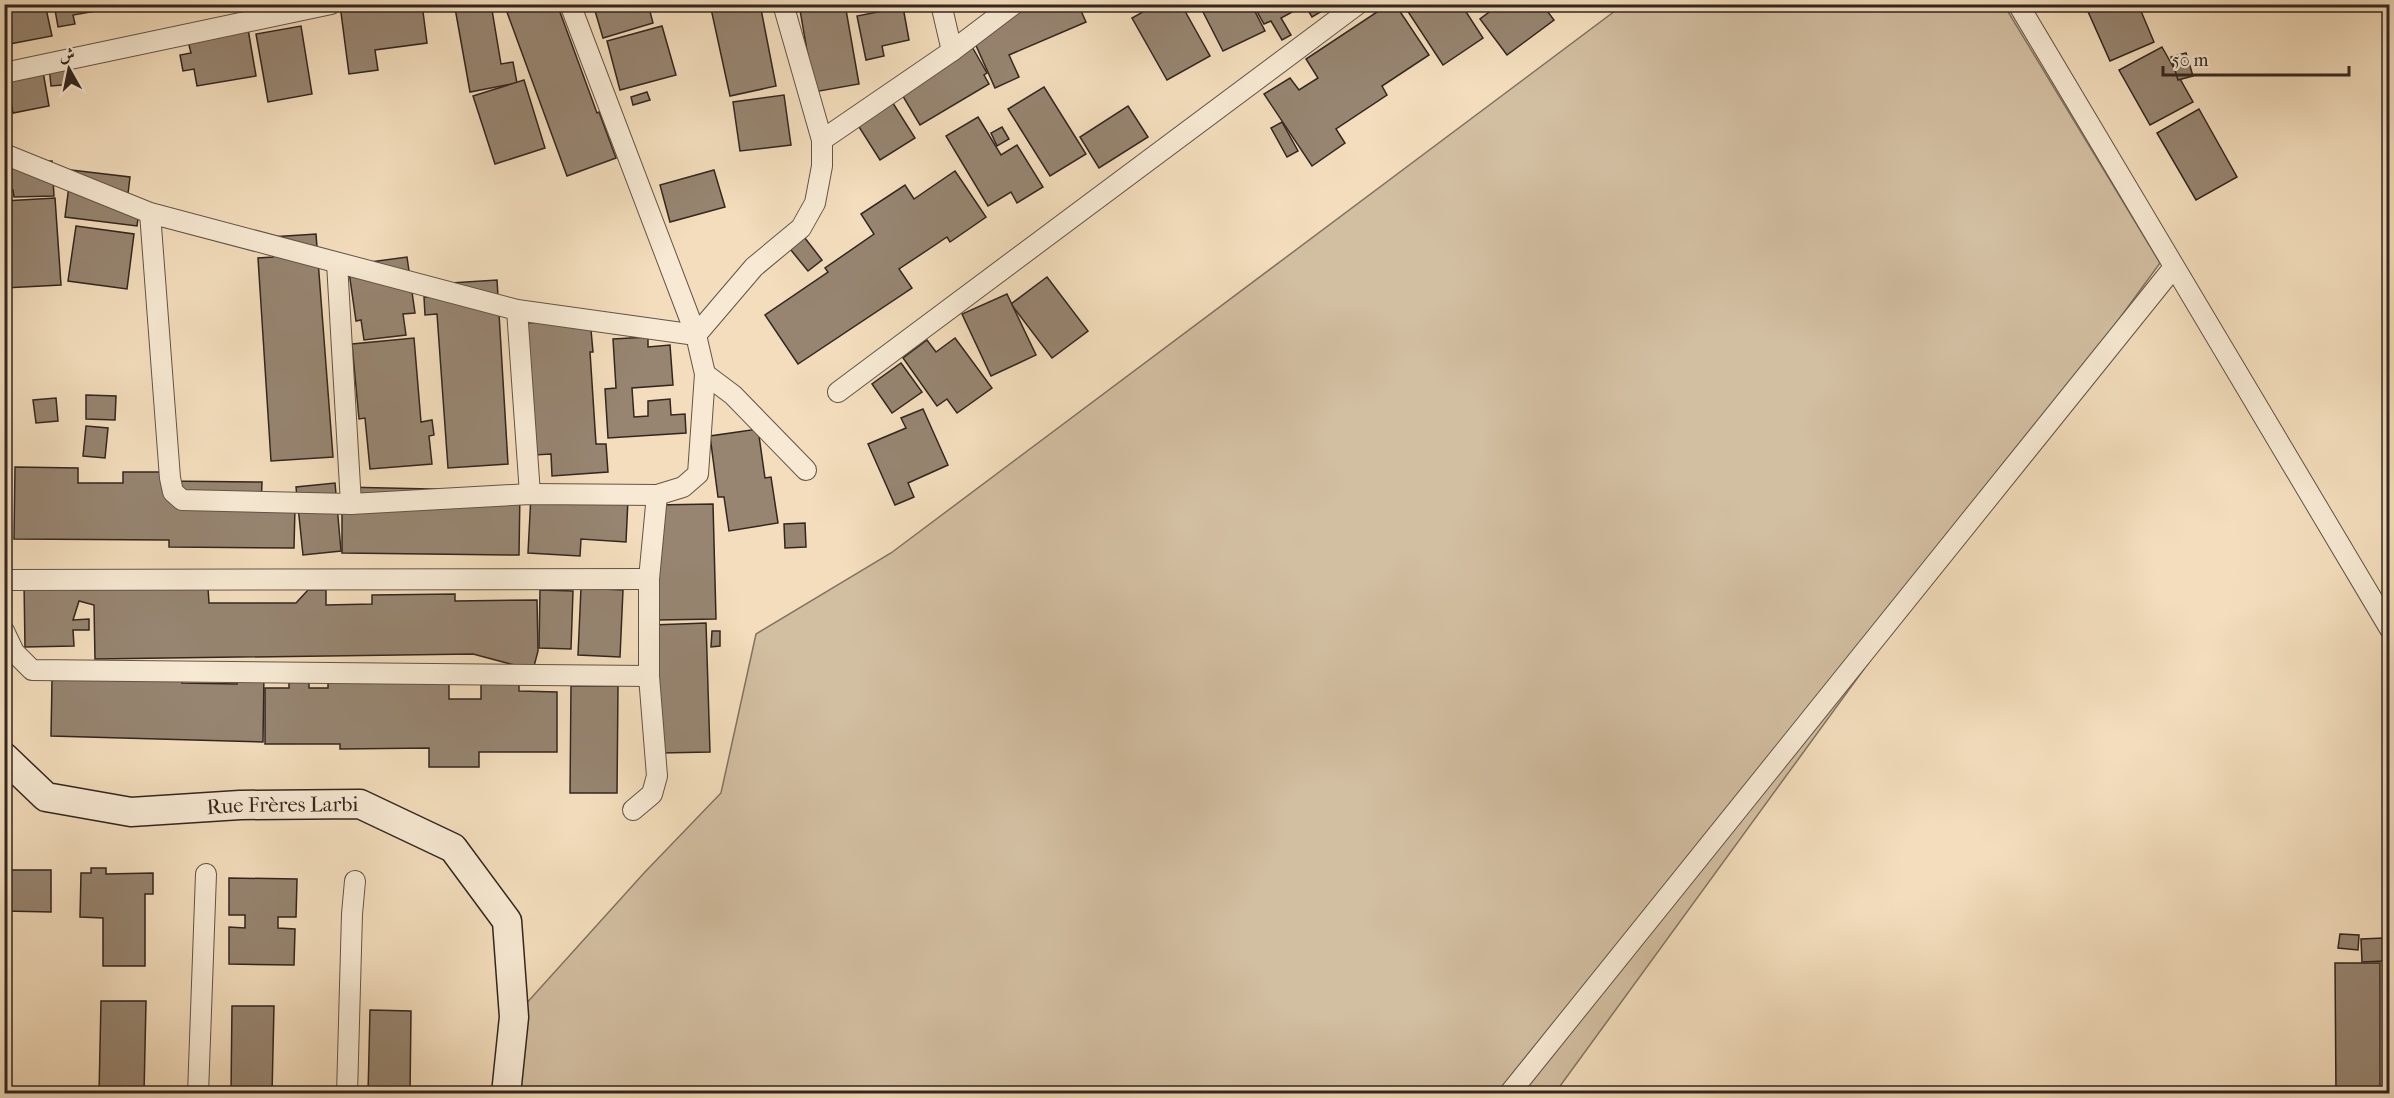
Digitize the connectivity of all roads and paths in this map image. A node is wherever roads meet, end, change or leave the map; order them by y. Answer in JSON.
{"nodes":[{"id":1,"x":331,"y":4,"type":"edge"},
{"id":2,"x":570,"y":4,"type":"edge"},
{"id":3,"x":783,"y":4,"type":"edge"},
{"id":4,"x":941,"y":4,"type":"edge"},
{"id":5,"x":1014,"y":4,"type":"edge"},
{"id":6,"x":1358,"y":4,"type":"edge"},
{"id":7,"x":2019,"y":4,"type":"edge"},
{"id":8,"x":952,"y":51,"type":"junction"},
{"id":9,"x":4,"y":73,"type":"edge"},
{"id":10,"x":822,"y":140,"type":"junction"},
{"id":11,"x":4,"y":154,"type":"edge"},
{"id":12,"x":150,"y":213,"type":"junction"},
{"id":13,"x":337,"y":263,"type":"junction"},
{"id":14,"x":2174,"y":267,"type":"junction"},
{"id":15,"x":517,"y":310,"type":"junction"},
{"id":16,"x":696,"y":335,"type":"junction"},
{"id":17,"x":705,"y":374,"type":"junction"},
{"id":18,"x":838,"y":392,"type":"dead end"},
{"id":19,"x":806,"y":470,"type":"dead end"},
{"id":20,"x":530,"y":494,"type":"junction"},
{"id":21,"x":657,"y":495,"type":"junction"},
{"id":22,"x":351,"y":504,"type":"junction"},
{"id":23,"x":649,"y":579,"type":"junction"},
{"id":24,"x":4,"y":580,"type":"edge"},
{"id":25,"x":2390,"y":629,"type":"edge"},
{"id":26,"x":4,"y":631,"type":"edge"},
{"id":27,"x":649,"y":676,"type":"junction"},
{"id":28,"x":4,"y":757,"type":"edge"},
{"id":29,"x":633,"y":810,"type":"dead end"},
{"id":30,"x":206,"y":874,"type":"dead end"},
{"id":31,"x":355,"y":881,"type":"dead end"},
{"id":32,"x":198,"y":1094,"type":"edge"},
{"id":33,"x":347,"y":1094,"type":"edge"},
{"id":34,"x":506,"y":1094,"type":"edge"},
{"id":35,"x":1509,"y":1094,"type":"edge"}],
"edges":[{"from":1,"to":9,"type":"street"},
{"from":2,"to":16,"type":"street"},
{"from":3,"to":10,"type":"street"},
{"from":4,"to":8,"type":"street"},
{"from":5,"to":8,"type":"street"},
{"from":6,"to":18,"type":"street"},
{"from":7,"to":14,"type":"street"},
{"from":8,"to":10,"type":"street"},
{"from":10,"to":16,"type":"street"},
{"from":11,"to":12,"type":"street"},
{"from":12,"to":13,"type":"street"},
{"from":12,"to":22,"type":"street"},
{"from":13,"to":15,"type":"street"},
{"from":13,"to":22,"type":"street"},
{"from":14,"to":25,"type":"street"},
{"from":14,"to":35,"type":"street"},
{"from":15,"to":16,"type":"street"},
{"from":15,"to":20,"type":"street"},
{"from":16,"to":17,"type":"street"},
{"from":17,"to":19,"type":"street"},
{"from":17,"to":21,"type":"street"},
{"from":20,"to":21,"type":"street"},
{"from":20,"to":22,"type":"street"},
{"from":21,"to":23,"type":"street"},
{"from":23,"to":24,"type":"street"},
{"from":23,"to":27,"type":"street"},
{"from":26,"to":27,"type":"street"},
{"from":27,"to":29,"type":"street"},
{"from":28,"to":34,"type":"main road","name":"Rue Frères Larbi"},
{"from":30,"to":32,"type":"street"},
{"from":31,"to":33,"type":"street"}]}
